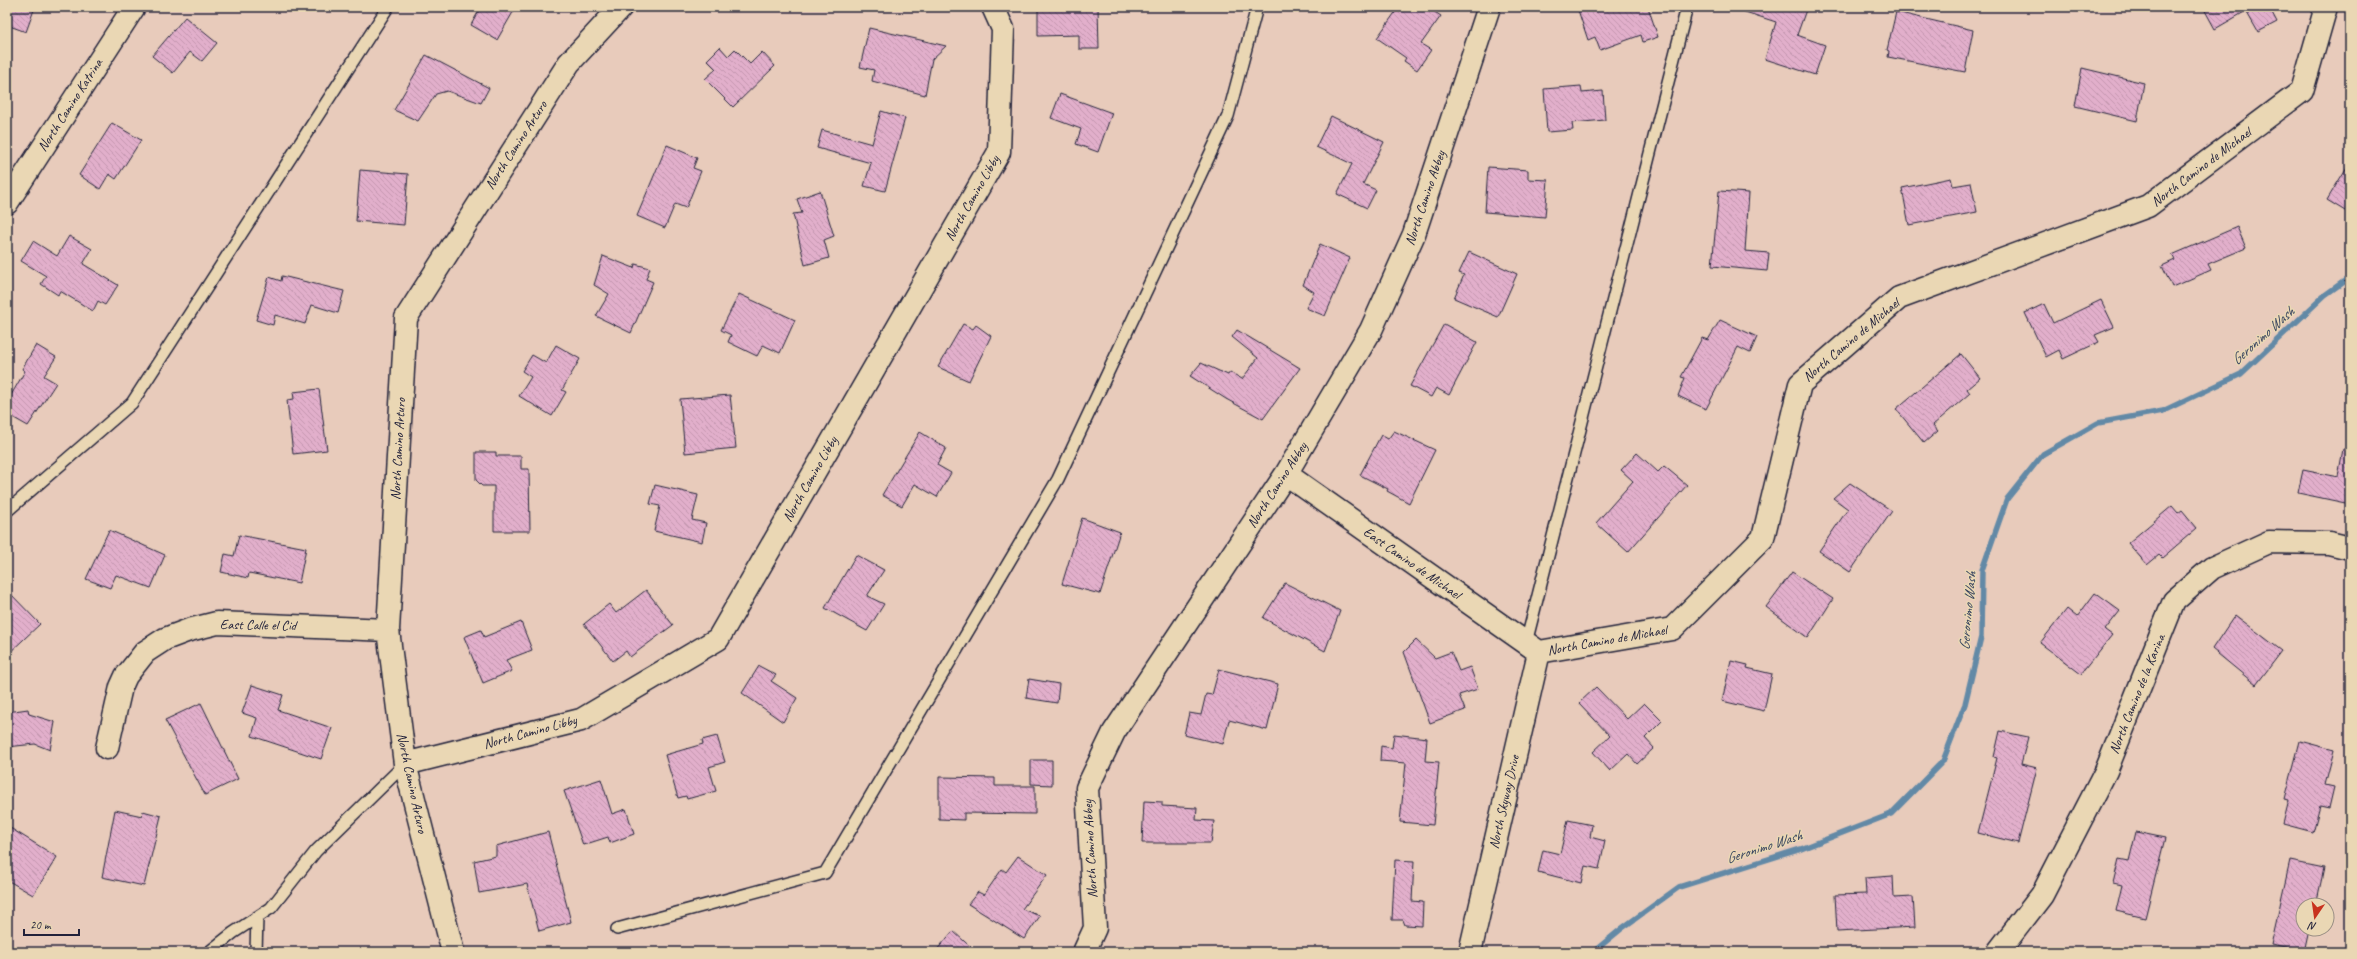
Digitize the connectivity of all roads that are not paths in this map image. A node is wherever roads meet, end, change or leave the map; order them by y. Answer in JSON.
{"nodes":[{"id":1,"x":134,"y":7,"type":"edge"},
{"id":2,"x":388,"y":7,"type":"edge"},
{"id":3,"x":621,"y":7,"type":"edge"},
{"id":4,"x":993,"y":7,"type":"edge"},
{"id":5,"x":1257,"y":7,"type":"edge"},
{"id":6,"x":1489,"y":7,"type":"edge"},
{"id":7,"x":1687,"y":7,"type":"edge"},
{"id":8,"x":2326,"y":7,"type":"edge"},
{"id":9,"x":7,"y":203,"type":"edge"},
{"id":10,"x":1286,"y":474,"type":"junction"},
{"id":11,"x":7,"y":512,"type":"edge"},
{"id":12,"x":2350,"y":548,"type":"edge"},
{"id":13,"x":388,"y":630,"type":"junction"},
{"id":14,"x":1532,"y":648,"type":"junction"},
{"id":15,"x":107,"y":748,"type":"dead end"},
{"id":16,"x":405,"y":764,"type":"junction"},
{"id":17,"x":257,"y":917,"type":"junction"},
{"id":18,"x":617,"y":929,"type":"dead end"},
{"id":19,"x":209,"y":952,"type":"edge"},
{"id":20,"x":256,"y":952,"type":"edge"},
{"id":21,"x":453,"y":952,"type":"edge"},
{"id":22,"x":1084,"y":952,"type":"edge"},
{"id":23,"x":1470,"y":952,"type":"edge"},
{"id":24,"x":1998,"y":952,"type":"edge"}],
"edges":[{"from":1,"to":9,"type":"street","name":"North Camino Katrina"},
{"from":2,"to":11,"type":"lane"},
{"from":3,"to":13,"type":"street","name":"North Camino Arturo"},
{"from":4,"to":16,"type":"street","name":"North Camino Libby"},
{"from":5,"to":18,"type":"lane"},
{"from":6,"to":10,"type":"street","name":"North Camino Abbey"},
{"from":7,"to":14,"type":"lane"},
{"from":8,"to":14,"type":"street","name":"North Camino de Michael"},
{"from":10,"to":14,"type":"street","name":"East Camino de Michael"},
{"from":10,"to":22,"type":"street","name":"North Camino Abbey"},
{"from":12,"to":24,"type":"street","name":"North Camino de la Karina"},
{"from":13,"to":15,"type":"street","name":"East Calle el Cid"},
{"from":13,"to":16,"type":"street","name":"North Camino Arturo"},
{"from":14,"to":23,"type":"street","name":"North Skyway Drive"},
{"from":16,"to":17,"type":"lane"},
{"from":16,"to":21,"type":"street","name":"North Camino Arturo"},
{"from":17,"to":19,"type":"lane"},
{"from":17,"to":20,"type":"lane"}]}
